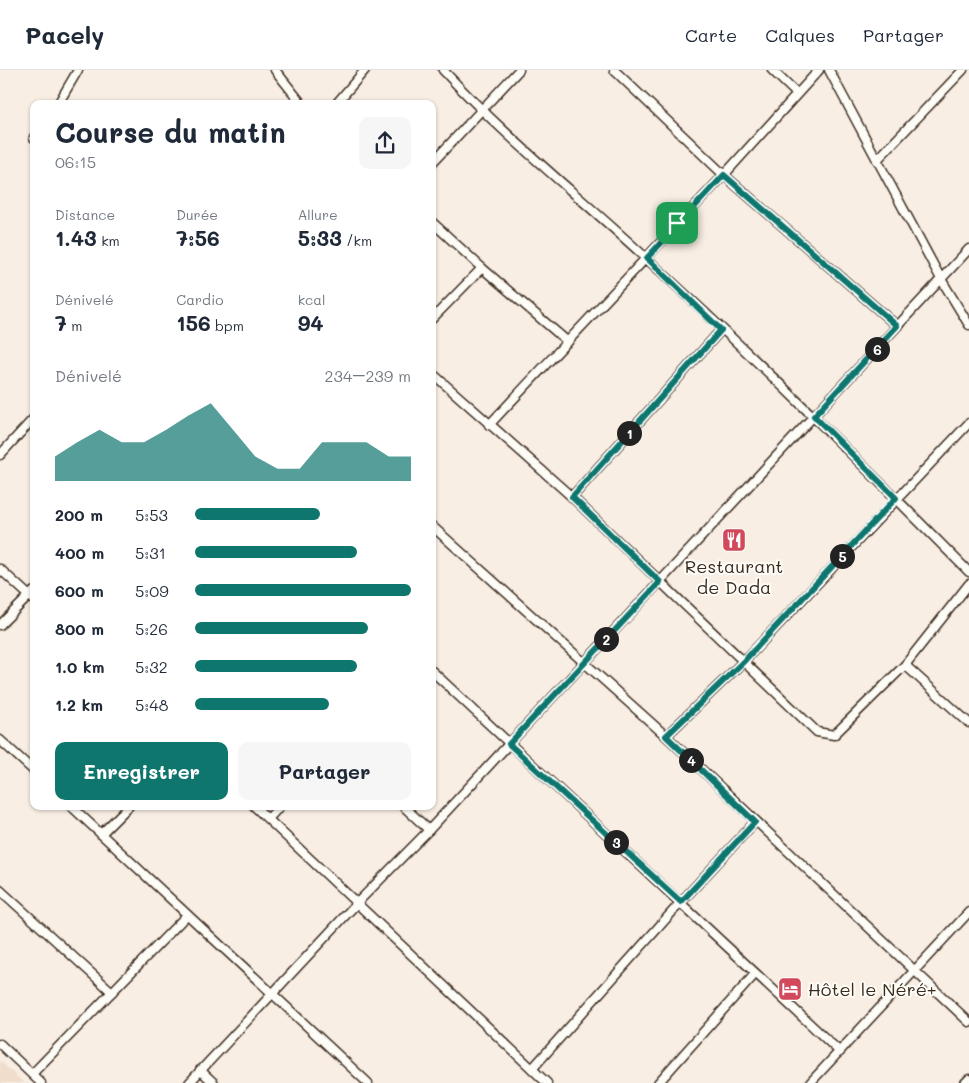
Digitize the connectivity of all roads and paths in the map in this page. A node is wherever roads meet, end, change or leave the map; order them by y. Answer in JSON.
{"nodes":[{"id":1,"x":78,"y":70,"type":"edge"},
{"id":2,"x":275,"y":70,"type":"edge"},
{"id":3,"x":365,"y":70,"type":"edge"},
{"id":4,"x":443,"y":70,"type":"edge"},
{"id":5,"x":519,"y":70,"type":"edge"},
{"id":6,"x":614,"y":70,"type":"edge"},
{"id":7,"x":772,"y":70,"type":"edge"},
{"id":8,"x":819,"y":70,"type":"edge"},
{"id":9,"x":829,"y":70,"type":"edge"},
{"id":10,"x":963,"y":70,"type":"edge"},
{"id":11,"x":797,"y":94,"type":"junction"},
{"id":12,"x":60,"y":100,"type":"edge"},
{"id":13,"x":299,"y":100,"type":"edge"},
{"id":14,"x":339,"y":100,"type":"edge"},
{"id":15,"x":481,"y":111,"type":"junction"},
{"id":16,"x":436,"y":159,"type":"edge"},
{"id":17,"x":877,"y":160,"type":"junction"},
{"id":18,"x":724,"y":175,"type":"junction"},
{"id":19,"x":436,"y":226,"type":"edge"},
{"id":20,"x":969,"y":249,"type":"edge"},
{"id":21,"x":647,"y":258,"type":"junction"},
{"id":22,"x":482,"y":268,"type":"junction"},
{"id":23,"x":941,"y":279,"type":"junction"},
{"id":24,"x":436,"y":315,"type":"edge"},
{"id":25,"x":969,"y":324,"type":"edge"},
{"id":26,"x":897,"y":326,"type":"junction"},
{"id":27,"x":721,"y":330,"type":"junction"},
{"id":28,"x":568,"y":342,"type":"junction"},
{"id":29,"x":436,"y":377,"type":"edge"},
{"id":30,"x":814,"y":416,"type":"junction"},
{"id":31,"x":30,"y":422,"type":"edge"},
{"id":32,"x":969,"y":422,"type":"edge"},
{"id":33,"x":489,"y":425,"type":"junction"},
{"id":34,"x":0,"y":455,"type":"edge"},
{"id":35,"x":572,"y":497,"type":"junction"},
{"id":36,"x":896,"y":498,"type":"junction"},
{"id":37,"x":436,"y":530,"type":"edge"},
{"id":38,"x":0,"y":569,"type":"edge"},
{"id":39,"x":969,"y":572,"type":"edge"},
{"id":40,"x":660,"y":582,"type":"junction"},
{"id":41,"x":969,"y":584,"type":"edge"},
{"id":42,"x":30,"y":593,"type":"edge"},
{"id":43,"x":30,"y":597,"type":"edge"},
{"id":44,"x":0,"y":625,"type":"edge"},
{"id":45,"x":744,"y":661,"type":"junction"},
{"id":46,"x":584,"y":663,"type":"junction"},
{"id":47,"x":905,"y":665,"type":"junction"},
{"id":48,"x":436,"y":674,"type":"edge"},
{"id":49,"x":969,"y":723,"type":"edge"},
{"id":50,"x":666,"y":736,"type":"junction"},
{"id":51,"x":0,"y":740,"type":"edge"},
{"id":52,"x":509,"y":744,"type":"junction"},
{"id":53,"x":30,"y":767,"type":"edge"},
{"id":54,"x":75,"y":810,"type":"edge"},
{"id":55,"x":125,"y":810,"type":"edge"},
{"id":56,"x":258,"y":810,"type":"edge"},
{"id":57,"x":276,"y":810,"type":"edge"},
{"id":58,"x":407,"y":810,"type":"edge"},
{"id":59,"x":268,"y":819,"type":"junction"},
{"id":60,"x":755,"y":822,"type":"junction"},
{"id":61,"x":429,"y":830,"type":"junction"},
{"id":62,"x":101,"y":834,"type":"junction"},
{"id":63,"x":0,"y":890,"type":"edge"},
{"id":64,"x":681,"y":902,"type":"junction"},
{"id":65,"x":357,"y":903,"type":"junction"},
{"id":66,"x":969,"y":912,"type":"edge"},
{"id":67,"x":187,"y":915,"type":"junction"},
{"id":68,"x":915,"y":971,"type":"junction"},
{"id":69,"x":756,"y":974,"type":"junction"},
{"id":70,"x":112,"y":992,"type":"junction"},
{"id":71,"x":272,"y":993,"type":"junction"},
{"id":72,"x":969,"y":1022,"type":"edge"},
{"id":73,"x":0,"y":1044,"type":"edge"},
{"id":74,"x":840,"y":1052,"type":"junction"},
{"id":75,"x":532,"y":1069,"type":"junction"},
{"id":76,"x":200,"y":1070,"type":"junction"},
{"id":77,"x":32,"y":1074,"type":"junction"},
{"id":78,"x":969,"y":1079,"type":"edge"},
{"id":79,"x":41,"y":1083,"type":"edge"},
{"id":80,"x":189,"y":1083,"type":"edge"},
{"id":81,"x":214,"y":1083,"type":"edge"},
{"id":82,"x":368,"y":1083,"type":"edge"},
{"id":83,"x":546,"y":1083,"type":"edge"},
{"id":84,"x":658,"y":1083,"type":"edge"},
{"id":85,"x":810,"y":1083,"type":"edge"},
{"id":86,"x":966,"y":1083,"type":"edge"}],
"edges":[{"from":1,"to":12,"type":"street"},
{"from":2,"to":13,"type":"street"},
{"from":3,"to":14,"type":"street"},
{"from":4,"to":15,"type":"street"},
{"from":5,"to":15,"type":"street"},
{"from":6,"to":18,"type":"street"},
{"from":7,"to":11,"type":"street"},
{"from":8,"to":11,"type":"street"},
{"from":9,"to":17,"type":"street"},
{"from":10,"to":17,"type":"street"},
{"from":11,"to":18,"type":"street"},
{"from":15,"to":16,"type":"street"},
{"from":15,"to":21,"type":"street"},
{"from":17,"to":23,"type":"street"},
{"from":18,"to":21,"type":"street"},
{"from":18,"to":26,"type":"street"},
{"from":19,"to":22,"type":"street"},
{"from":20,"to":23,"type":"street"},
{"from":21,"to":27,"type":"street"},
{"from":21,"to":28,"type":"street"},
{"from":22,"to":24,"type":"street"},
{"from":22,"to":28,"type":"street"},
{"from":23,"to":25,"type":"street"},
{"from":23,"to":26,"type":"street"},
{"from":26,"to":30,"type":"street"},
{"from":27,"to":30,"type":"street"},
{"from":27,"to":35,"type":"street"},
{"from":28,"to":33,"type":"street"},
{"from":29,"to":33,"type":"street"},
{"from":30,"to":36,"type":"street"},
{"from":30,"to":40,"type":"street"},
{"from":31,"to":34,"type":"street"},
{"from":32,"to":36,"type":"street"},
{"from":33,"to":35,"type":"street"},
{"from":35,"to":40,"type":"street"},
{"from":36,"to":39,"type":"street"},
{"from":36,"to":45,"type":"street"},
{"from":37,"to":46,"type":"street"},
{"from":38,"to":42,"type":"street"},
{"from":40,"to":45,"type":"street"},
{"from":40,"to":46,"type":"street"},
{"from":41,"to":47,"type":"street"},
{"from":43,"to":44,"type":"street"},
{"from":45,"to":47,"type":"street"},
{"from":45,"to":50,"type":"street"},
{"from":46,"to":50,"type":"street"},
{"from":46,"to":52,"type":"street"},
{"from":47,"to":49,"type":"street"},
{"from":48,"to":52,"type":"street"},
{"from":50,"to":60,"type":"street"},
{"from":51,"to":53,"type":"street"},
{"from":52,"to":61,"type":"street"},
{"from":52,"to":64,"type":"street"},
{"from":54,"to":62,"type":"street"},
{"from":55,"to":62,"type":"street"},
{"from":56,"to":59,"type":"street"},
{"from":57,"to":59,"type":"street"},
{"from":58,"to":61,"type":"street"},
{"from":59,"to":65,"type":"street"},
{"from":60,"to":64,"type":"street"},
{"from":60,"to":68,"type":"street"},
{"from":61,"to":65,"type":"street"},
{"from":62,"to":67,"type":"street"},
{"from":63,"to":70,"type":"street"},
{"from":64,"to":69,"type":"street"},
{"from":64,"to":75,"type":"street"},
{"from":65,"to":71,"type":"street"},
{"from":65,"to":75,"type":"street"},
{"from":66,"to":68,"type":"street"},
{"from":67,"to":70,"type":"street"},
{"from":67,"to":71,"type":"street"},
{"from":68,"to":72,"type":"street"},
{"from":68,"to":74,"type":"street"},
{"from":69,"to":74,"type":"street"},
{"from":69,"to":84,"type":"street"},
{"from":70,"to":77,"type":"street"},
{"from":71,"to":76,"type":"street"},
{"from":71,"to":82,"type":"street"},
{"from":73,"to":77,"type":"street"},
{"from":74,"to":85,"type":"street"},
{"from":75,"to":83,"type":"street"},
{"from":76,"to":80,"type":"street"},
{"from":76,"to":81,"type":"street"},
{"from":77,"to":79,"type":"street"},
{"from":78,"to":86,"type":"street"}]}
